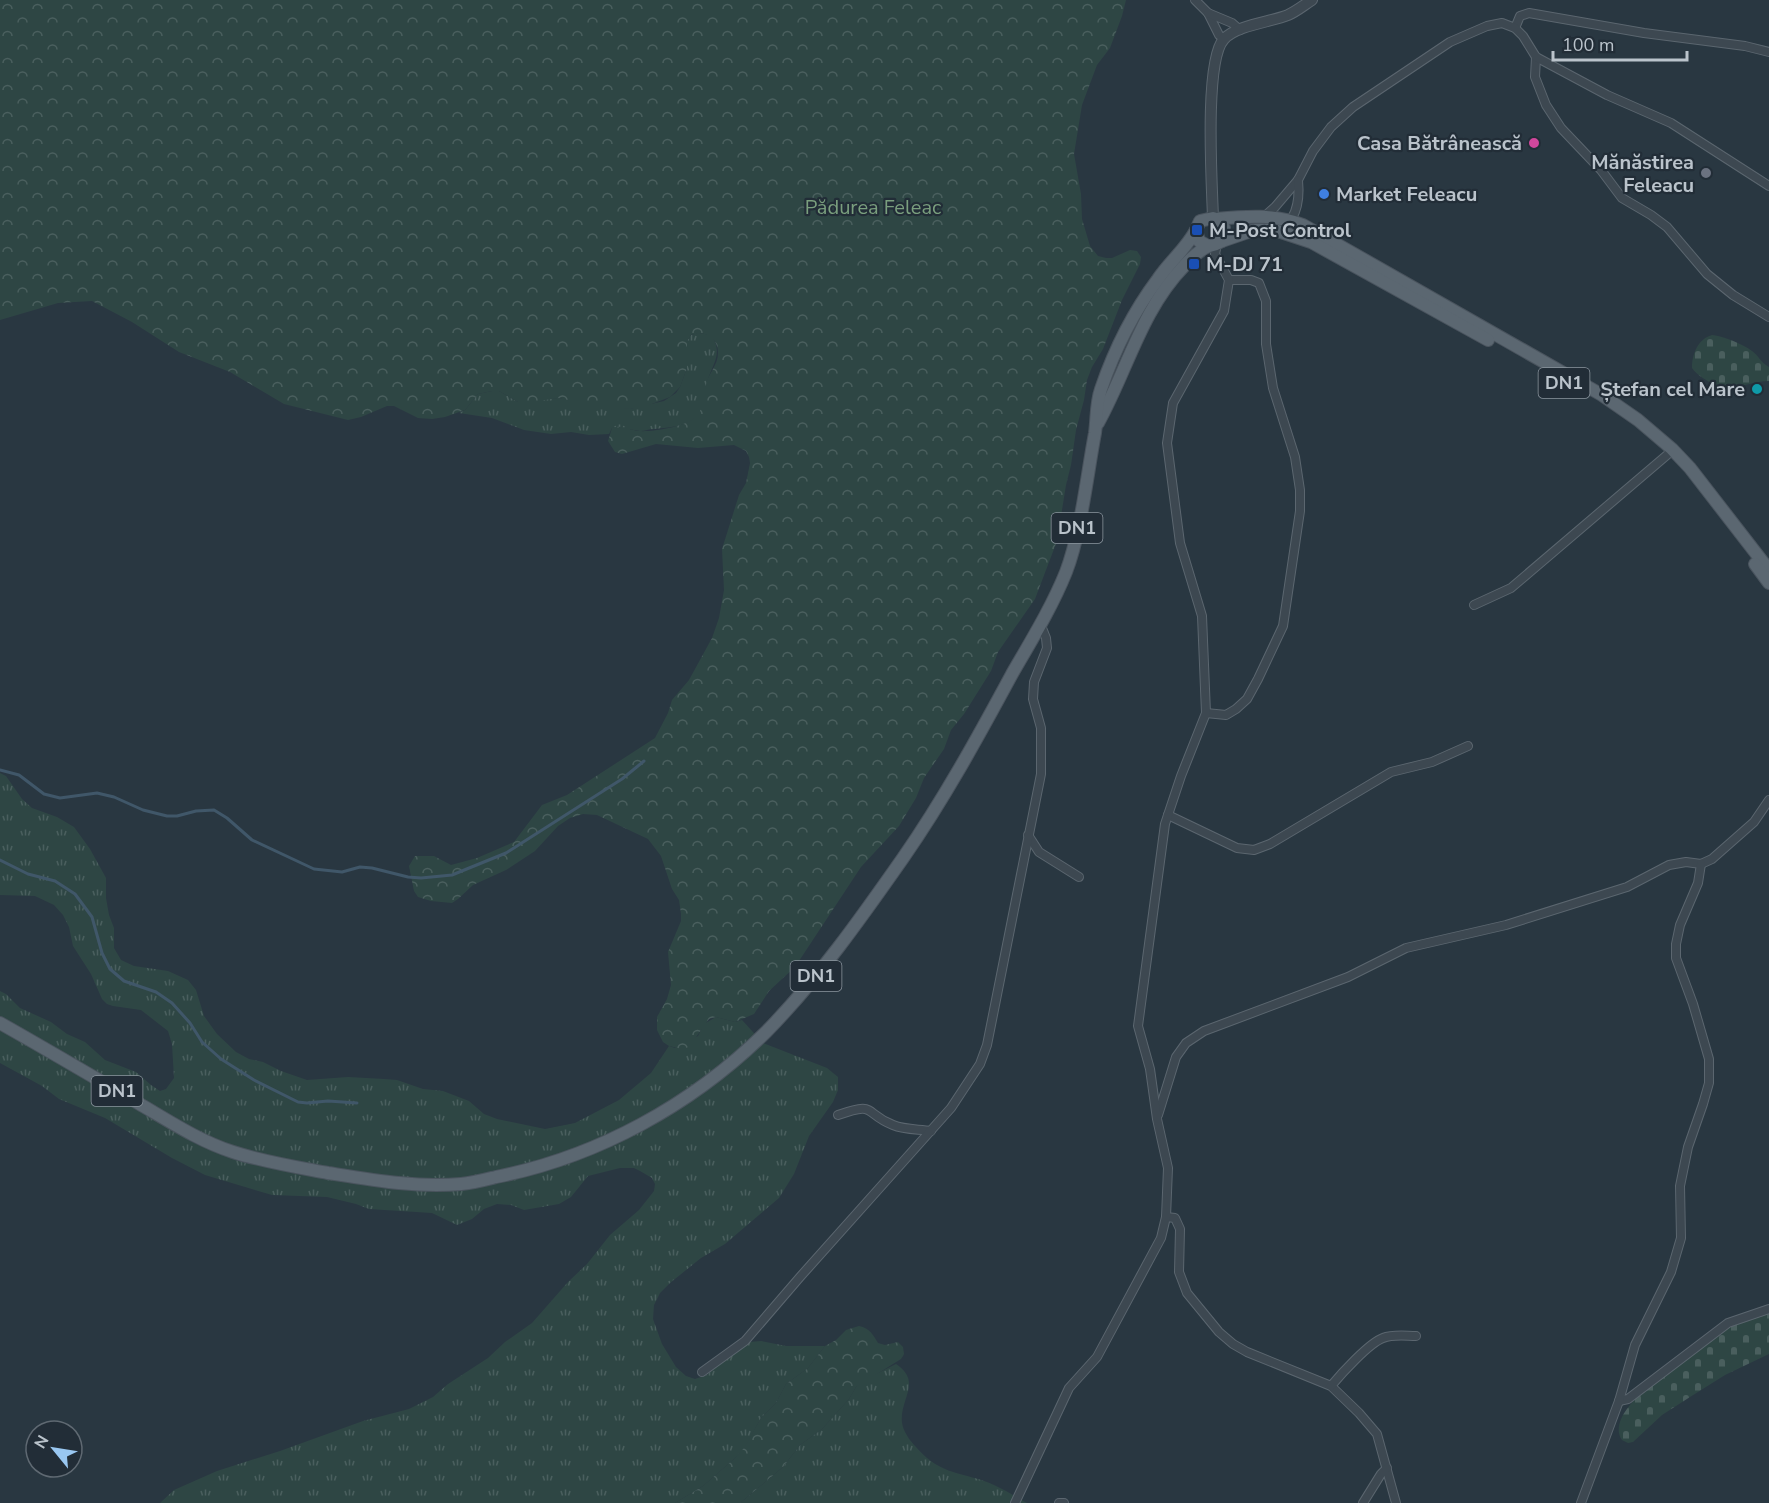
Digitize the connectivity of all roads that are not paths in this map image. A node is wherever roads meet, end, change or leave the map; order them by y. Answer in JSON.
{"nodes":[{"id":1,"x":1195,"y":0,"type":"edge"},
{"id":2,"x":1312,"y":0,"type":"edge"},
{"id":3,"x":1208,"y":13,"type":"junction"},
{"id":4,"x":1515,"y":28,"type":"junction"},
{"id":5,"x":1240,"y":30,"type":"junction"},
{"id":6,"x":1224,"y":39,"type":"junction"},
{"id":7,"x":1769,"y":52,"type":"edge"},
{"id":8,"x":1536,"y":57,"type":"junction"},
{"id":9,"x":1298,"y":180,"type":"junction"},
{"id":10,"x":1769,"y":186,"type":"edge"},
{"id":11,"x":1265,"y":216,"type":"junction"},
{"id":12,"x":1215,"y":218,"type":"junction"},
{"id":13,"x":1292,"y":221,"type":"junction"},
{"id":14,"x":1196,"y":230,"type":"junction"},
{"id":15,"x":1278,"y":231,"type":"junction"},
{"id":16,"x":1216,"y":244,"type":"junction"},
{"id":17,"x":1228,"y":280,"type":"junction"},
{"id":18,"x":1769,"y":317,"type":"edge"},
{"id":19,"x":1096,"y":427,"type":"junction"},
{"id":20,"x":1667,"y":455,"type":"junction"},
{"id":21,"x":1769,"y":570,"type":"edge"},
{"id":22,"x":1769,"y":583,"type":"edge"},
{"id":23,"x":1474,"y":605,"type":"dead end"},
{"id":24,"x":1040,"y":623,"type":"junction"},
{"id":25,"x":1206,"y":713,"type":"junction"},
{"id":26,"x":1468,"y":746,"type":"dead end"},
{"id":27,"x":1769,"y":800,"type":"edge"},
{"id":28,"x":1168,"y":815,"type":"junction"},
{"id":29,"x":1028,"y":834,"type":"junction"},
{"id":30,"x":1701,"y":864,"type":"junction"},
{"id":31,"x":1079,"y":877,"type":"dead end"},
{"id":32,"x":0,"y":1023,"type":"edge"},
{"id":33,"x":838,"y":1115,"type":"dead end"},
{"id":34,"x":1157,"y":1119,"type":"junction"},
{"id":35,"x":931,"y":1131,"type":"junction"},
{"id":36,"x":1166,"y":1217,"type":"junction"},
{"id":37,"x":1769,"y":1308,"type":"edge"},
{"id":38,"x":1416,"y":1336,"type":"dead end"},
{"id":39,"x":702,"y":1372,"type":"dead end"},
{"id":40,"x":1331,"y":1386,"type":"junction"},
{"id":41,"x":1619,"y":1401,"type":"junction"},
{"id":42,"x":1387,"y":1468,"type":"junction"},
{"id":43,"x":1015,"y":1503,"type":"edge"},
{"id":44,"x":1059,"y":1503,"type":"edge"},
{"id":45,"x":1064,"y":1503,"type":"edge"},
{"id":46,"x":1363,"y":1503,"type":"edge"},
{"id":47,"x":1396,"y":1503,"type":"edge"},
{"id":48,"x":1581,"y":1503,"type":"edge"}],
"edges":[{"from":1,"to":3,"type":"street"},
{"from":2,"to":5,"type":"street"},
{"from":3,"to":5,"type":"street"},
{"from":3,"to":6,"type":"street"},
{"from":4,"to":7,"type":"street"},
{"from":4,"to":8,"type":"street"},
{"from":4,"to":9,"type":"street"},
{"from":5,"to":6,"type":"street"},
{"from":6,"to":12,"type":"street"},
{"from":8,"to":10,"type":"street"},
{"from":8,"to":18,"type":"street"},
{"from":9,"to":11,"type":"street"},
{"from":9,"to":13,"type":"street"},
{"from":11,"to":12,"type":"main road","number":"DN1"},
{"from":11,"to":13,"type":"main road","number":"DN1"},
{"from":12,"to":14,"type":"main road","number":"DN1"},
{"from":12,"to":16,"type":"main road"},
{"from":13,"to":15,"type":"street"},
{"from":13,"to":21,"type":"main road","number":"DN1"},
{"from":14,"to":16,"type":"main road"},
{"from":14,"to":19,"type":"main road","number":"DN1"},
{"from":15,"to":16,"type":"main road","number":"DN1"},
{"from":15,"to":20,"type":"main road","number":"DN1"},
{"from":16,"to":17,"type":"street"},
{"from":16,"to":19,"type":"main road","number":"DN1"},
{"from":17,"to":25,"type":"street"},
{"from":17,"to":25,"type":"street"},
{"from":19,"to":24,"type":"main road","number":"DN1"},
{"from":20,"to":22,"type":"main road","number":"DN1"},
{"from":20,"to":23,"type":"street"},
{"from":24,"to":29,"type":"street"},
{"from":24,"to":32,"type":"main road","number":"DN1"},
{"from":25,"to":28,"type":"street"},
{"from":26,"to":28,"type":"street"},
{"from":27,"to":30,"type":"street"},
{"from":28,"to":34,"type":"street"},
{"from":29,"to":31,"type":"street"},
{"from":29,"to":35,"type":"street"},
{"from":30,"to":34,"type":"street"},
{"from":30,"to":41,"type":"street"},
{"from":33,"to":35,"type":"street"},
{"from":34,"to":36,"type":"street"},
{"from":35,"to":39,"type":"street"},
{"from":36,"to":40,"type":"street"},
{"from":36,"to":43,"type":"street"},
{"from":37,"to":41,"type":"street"},
{"from":38,"to":40,"type":"street"},
{"from":40,"to":42,"type":"street"},
{"from":41,"to":48,"type":"street"},
{"from":42,"to":46,"type":"street"},
{"from":42,"to":47,"type":"street"},
{"from":44,"to":45,"type":"street"}]}
